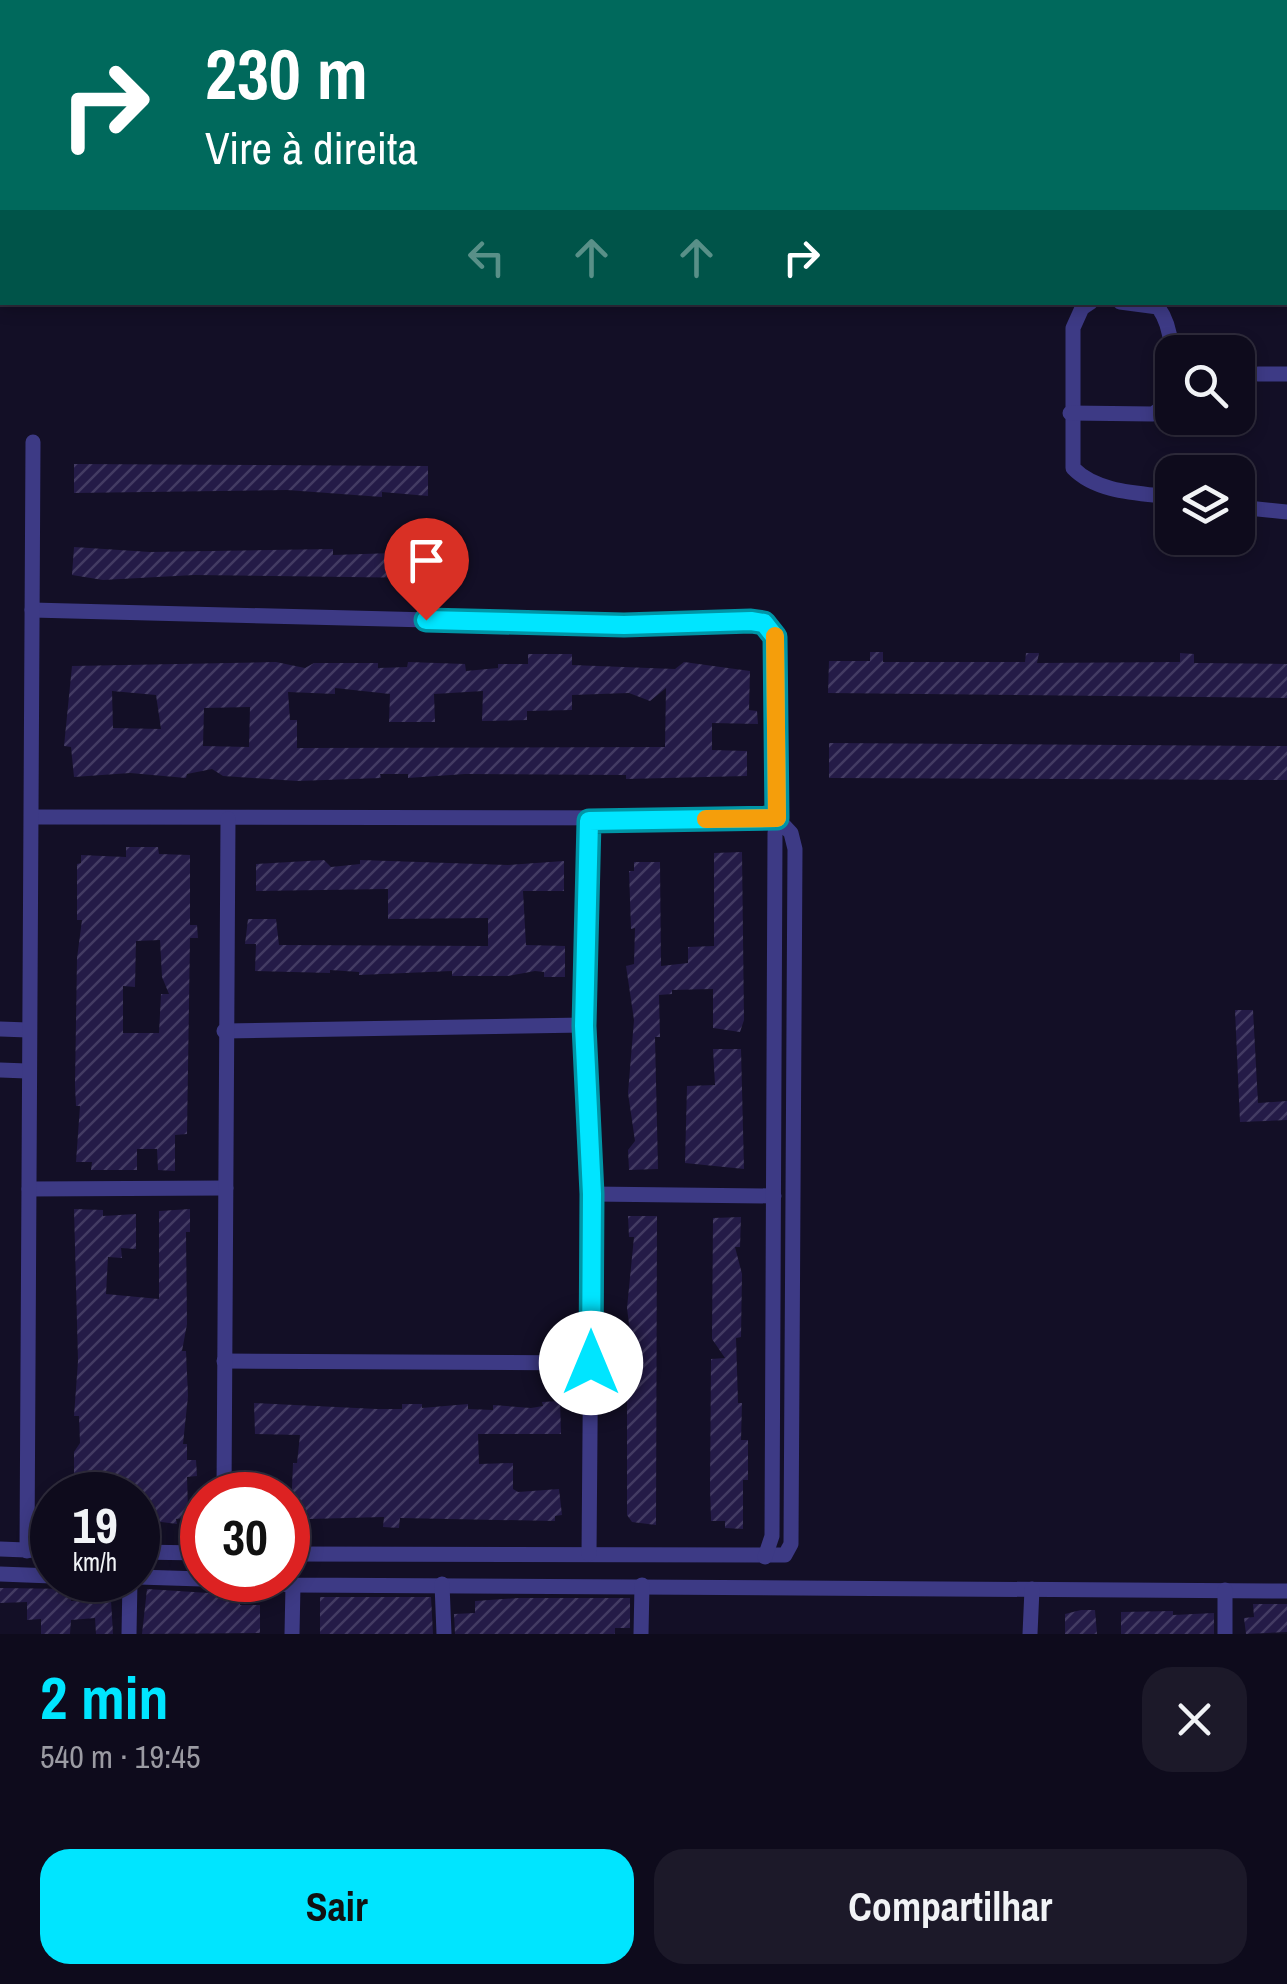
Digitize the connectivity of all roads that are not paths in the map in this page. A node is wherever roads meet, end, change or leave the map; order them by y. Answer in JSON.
{"nodes":[{"id":1,"x":1086,"y":305,"type":"edge"},
{"id":2,"x":1143,"y":305,"type":"edge"},
{"id":3,"x":1258,"y":374,"type":"dead end"},
{"id":4,"x":1287,"y":374,"type":"edge"},
{"id":5,"x":1070,"y":413,"type":"junction"},
{"id":6,"x":33,"y":442,"type":"dead end"},
{"id":7,"x":1155,"y":494,"type":"edge"},
{"id":8,"x":1255,"y":509,"type":"edge"},
{"id":9,"x":1287,"y":512,"type":"edge"},
{"id":10,"x":32,"y":610,"type":"junction"},
{"id":11,"x":32,"y":817,"type":"junction"},
{"id":12,"x":228,"y":820,"type":"junction"},
{"id":13,"x":589,"y":821,"type":"junction"},
{"id":14,"x":779,"y":821,"type":"junction"},
{"id":15,"x":584,"y":1026,"type":"junction"},
{"id":16,"x":0,"y":1028,"type":"edge"},
{"id":17,"x":28,"y":1030,"type":"junction"},
{"id":18,"x":224,"y":1031,"type":"junction"},
{"id":19,"x":0,"y":1070,"type":"edge"},
{"id":20,"x":27,"y":1071,"type":"junction"},
{"id":21,"x":226,"y":1188,"type":"junction"},
{"id":22,"x":29,"y":1190,"type":"junction"},
{"id":23,"x":592,"y":1194,"type":"junction"},
{"id":24,"x":774,"y":1196,"type":"junction"},
{"id":25,"x":224,"y":1361,"type":"junction"},
{"id":26,"x":591,"y":1363,"type":"junction"},
{"id":27,"x":224,"y":1472,"type":"edge"},
{"id":28,"x":0,"y":1549,"type":"edge"},
{"id":29,"x":27,"y":1551,"type":"joint"},
{"id":30,"x":310,"y":1554,"type":"edge"},
{"id":31,"x":589,"y":1554,"type":"junction"},
{"id":32,"x":764,"y":1558,"type":"junction"},
{"id":33,"x":0,"y":1574,"type":"edge"},
{"id":34,"x":30,"y":1575,"type":"edge"},
{"id":35,"x":310,"y":1584,"type":"edge"},
{"id":36,"x":442,"y":1584,"type":"junction"},
{"id":37,"x":642,"y":1584,"type":"junction"},
{"id":38,"x":1032,"y":1589,"type":"junction"},
{"id":39,"x":1225,"y":1590,"type":"junction"},
{"id":40,"x":1287,"y":1591,"type":"edge"},
{"id":41,"x":130,"y":1602,"type":"edge"},
{"id":42,"x":293,"y":1602,"type":"edge"},
{"id":43,"x":129,"y":1634,"type":"edge"},
{"id":44,"x":292,"y":1634,"type":"edge"},
{"id":45,"x":444,"y":1634,"type":"edge"},
{"id":46,"x":641,"y":1634,"type":"edge"},
{"id":47,"x":1030,"y":1634,"type":"edge"},
{"id":48,"x":1225,"y":1634,"type":"edge"}],
"edges":[{"from":1,"to":5,"type":"street"},
{"from":2,"to":5,"type":"street"},
{"from":3,"to":4,"type":"street"},
{"from":5,"to":7,"type":"street"},
{"from":6,"to":10,"type":"street"},
{"from":8,"to":9,"type":"street"},
{"from":10,"to":11,"type":"street"},
{"from":10,"to":14,"type":"street"},
{"from":11,"to":12,"type":"street"},
{"from":11,"to":17,"type":"street"},
{"from":12,"to":13,"type":"street"},
{"from":12,"to":18,"type":"street"},
{"from":13,"to":14,"type":"street"},
{"from":13,"to":15,"type":"street"},
{"from":14,"to":24,"type":"street"},
{"from":14,"to":32,"type":"street"},
{"from":15,"to":18,"type":"street"},
{"from":15,"to":23,"type":"street"},
{"from":16,"to":17,"type":"street"},
{"from":17,"to":20,"type":"street"},
{"from":18,"to":21,"type":"street"},
{"from":19,"to":20,"type":"street"},
{"from":20,"to":22,"type":"street"},
{"from":21,"to":22,"type":"street"},
{"from":21,"to":25,"type":"street"},
{"from":22,"to":29,"type":"street"},
{"from":23,"to":24,"type":"street"},
{"from":23,"to":26,"type":"street"},
{"from":24,"to":32,"type":"street"},
{"from":25,"to":26,"type":"street"},
{"from":25,"to":27,"type":"street"},
{"from":26,"to":31,"type":"street"},
{"from":28,"to":29,"type":"street"},
{"from":30,"to":31,"type":"street"},
{"from":31,"to":32,"type":"street"},
{"from":33,"to":34,"type":"street"},
{"from":35,"to":36,"type":"street"},
{"from":36,"to":37,"type":"street"},
{"from":36,"to":45,"type":"street"},
{"from":37,"to":38,"type":"street"},
{"from":37,"to":46,"type":"street"},
{"from":38,"to":39,"type":"street"},
{"from":38,"to":47,"type":"street"},
{"from":39,"to":40,"type":"street"},
{"from":39,"to":48,"type":"street"},
{"from":41,"to":43,"type":"street"},
{"from":42,"to":44,"type":"street"}]}
